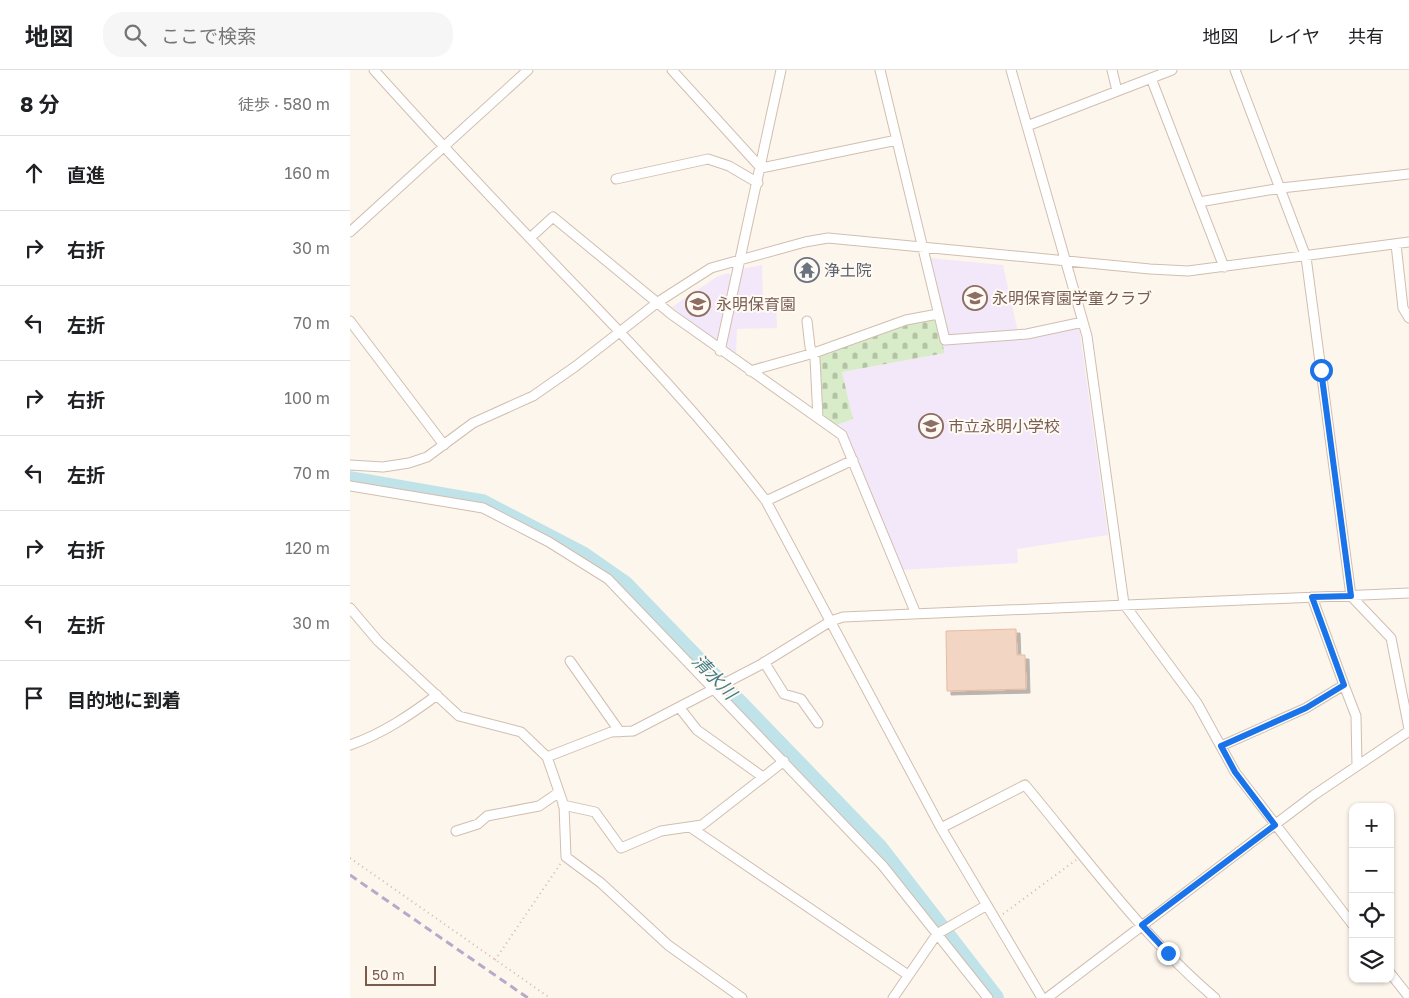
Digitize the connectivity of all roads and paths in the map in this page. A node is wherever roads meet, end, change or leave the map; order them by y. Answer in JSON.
{"nodes":[{"id":1,"x":374,"y":70,"type":"edge"},
{"id":2,"x":528,"y":70,"type":"edge"},
{"id":3,"x":672,"y":70,"type":"edge"},
{"id":4,"x":781,"y":70,"type":"edge"},
{"id":5,"x":880,"y":70,"type":"edge"},
{"id":6,"x":1011,"y":70,"type":"edge"},
{"id":7,"x":1112,"y":70,"type":"edge"},
{"id":8,"x":1172,"y":70,"type":"edge"},
{"id":9,"x":1235,"y":70,"type":"edge"},
{"id":10,"x":1151,"y":78,"type":"junction"},
{"id":11,"x":1117,"y":91,"type":"junction"},
{"id":12,"x":1027,"y":126,"type":"junction"},
{"id":13,"x":897,"y":140,"type":"junction"},
{"id":14,"x":444,"y":148,"type":"junction"},
{"id":15,"x":761,"y":168,"type":"junction"},
{"id":16,"x":1409,"y":174,"type":"edge"},
{"id":17,"x":616,"y":179,"type":"dead end"},
{"id":18,"x":758,"y":183,"type":"junction"},
{"id":19,"x":1280,"y":188,"type":"junction"},
{"id":20,"x":1199,"y":202,"type":"junction"},
{"id":21,"x":350,"y":232,"type":"edge"},
{"id":22,"x":530,"y":238,"type":"junction"},
{"id":23,"x":1409,"y":242,"type":"edge"},
{"id":24,"x":1396,"y":244,"type":"junction"},
{"id":25,"x":921,"y":247,"type":"junction"},
{"id":26,"x":1306,"y":257,"type":"junction"},
{"id":27,"x":741,"y":260,"type":"junction"},
{"id":28,"x":1067,"y":261,"type":"junction"},
{"id":29,"x":1224,"y":267,"type":"junction"},
{"id":30,"x":658,"y":302,"type":"junction"},
{"id":31,"x":938,"y":314,"type":"junction"},
{"id":32,"x":1409,"y":318,"type":"edge"},
{"id":33,"x":350,"y":321,"type":"edge"},
{"id":34,"x":807,"y":321,"type":"dead end"},
{"id":35,"x":1083,"y":322,"type":"junction"},
{"id":36,"x":619,"y":333,"type":"junction"},
{"id":37,"x":720,"y":351,"type":"junction"},
{"id":38,"x":814,"y":353,"type":"junction"},
{"id":39,"x":750,"y":371,"type":"junction"},
{"id":40,"x":818,"y":418,"type":"junction"},
{"id":41,"x":444,"y":445,"type":"junction"},
{"id":42,"x":853,"y":460,"type":"junction"},
{"id":43,"x":350,"y":466,"type":"edge"},
{"id":44,"x":350,"y":486,"type":"edge"},
{"id":45,"x":766,"y":501,"type":"junction"},
{"id":46,"x":1409,"y":593,"type":"edge"},
{"id":47,"x":1351,"y":596,"type":"junction"},
{"id":48,"x":1312,"y":597,"type":"junction"},
{"id":49,"x":1124,"y":604,"type":"junction"},
{"id":50,"x":350,"y":608,"type":"edge"},
{"id":51,"x":916,"y":614,"type":"junction"},
{"id":52,"x":831,"y":621,"type":"junction"},
{"id":53,"x":570,"y":661,"type":"dead end"},
{"id":54,"x":764,"y":662,"type":"junction"},
{"id":55,"x":1344,"y":685,"type":"junction"},
{"id":56,"x":715,"y":689,"type":"junction"},
{"id":57,"x":437,"y":695,"type":"junction"},
{"id":58,"x":679,"y":708,"type":"junction"},
{"id":59,"x":818,"y":723,"type":"dead end"},
{"id":60,"x":1409,"y":730,"type":"edge"},
{"id":61,"x":620,"y":732,"type":"junction"},
{"id":62,"x":350,"y":745,"type":"edge"},
{"id":63,"x":1221,"y":746,"type":"junction"},
{"id":64,"x":547,"y":757,"type":"junction"},
{"id":65,"x":784,"y":761,"type":"junction"},
{"id":66,"x":1357,"y":766,"type":"junction"},
{"id":67,"x":763,"y":777,"type":"junction"},
{"id":68,"x":558,"y":793,"type":"junction"},
{"id":69,"x":563,"y":805,"type":"junction"},
{"id":70,"x":1275,"y":825,"type":"junction"},
{"id":71,"x":690,"y":827,"type":"junction"},
{"id":72,"x":941,"y":828,"type":"junction"},
{"id":73,"x":456,"y":830,"type":"dead end"},
{"id":74,"x":1084,"y":855,"type":"junction"},
{"id":75,"x":566,"y":857,"type":"junction"},
{"id":76,"x":350,"y":858,"type":"edge"},
{"id":77,"x":987,"y":905,"type":"junction"},
{"id":78,"x":996,"y":919,"type":"junction"},
{"id":79,"x":1349,"y":920,"type":"edge"},
{"id":80,"x":1142,"y":925,"type":"junction"},
{"id":81,"x":937,"y":934,"type":"junction"},
{"id":82,"x":495,"y":960,"type":"junction"},
{"id":83,"x":908,"y":976,"type":"junction"},
{"id":84,"x":1394,"y":978,"type":"edge"},
{"id":85,"x":1409,"y":997,"type":"edge"},
{"id":86,"x":550,"y":998,"type":"edge"},
{"id":87,"x":742,"y":998,"type":"edge"},
{"id":88,"x":893,"y":998,"type":"edge"},
{"id":89,"x":988,"y":998,"type":"edge"},
{"id":90,"x":1042,"y":998,"type":"edge"},
{"id":91,"x":1047,"y":998,"type":"edge"},
{"id":92,"x":1215,"y":998,"type":"edge"}],
"edges":[{"from":1,"to":14,"type":"street"},
{"from":2,"to":14,"type":"street"},
{"from":3,"to":15,"type":"street"},
{"from":4,"to":15,"type":"street"},
{"from":5,"to":13,"type":"street"},
{"from":6,"to":12,"type":"street"},
{"from":7,"to":11,"type":"street"},
{"from":8,"to":10,"type":"street"},
{"from":9,"to":19,"type":"street"},
{"from":10,"to":11,"type":"street"},
{"from":10,"to":20,"type":"street"},
{"from":11,"to":12,"type":"street"},
{"from":12,"to":28,"type":"street"},
{"from":13,"to":15,"type":"street"},
{"from":13,"to":25,"type":"street"},
{"from":14,"to":21,"type":"street"},
{"from":14,"to":22,"type":"street"},
{"from":15,"to":18,"type":"street"},
{"from":16,"to":19,"type":"street"},
{"from":17,"to":18,"type":"street"},
{"from":18,"to":27,"type":"street"},
{"from":19,"to":20,"type":"street"},
{"from":19,"to":26,"type":"street"},
{"from":20,"to":29,"type":"street"},
{"from":22,"to":30,"type":"street"},
{"from":22,"to":36,"type":"street"},
{"from":23,"to":24,"type":"street"},
{"from":24,"to":26,"type":"street"},
{"from":24,"to":32,"type":"street"},
{"from":25,"to":27,"type":"street"},
{"from":25,"to":28,"type":"street"},
{"from":25,"to":31,"type":"street"},
{"from":26,"to":29,"type":"street"},
{"from":26,"to":47,"type":"street"},
{"from":27,"to":30,"type":"street"},
{"from":27,"to":37,"type":"street"},
{"from":28,"to":29,"type":"street"},
{"from":28,"to":35,"type":"street"},
{"from":30,"to":36,"type":"street"},
{"from":30,"to":37,"type":"street"},
{"from":31,"to":35,"type":"street"},
{"from":31,"to":38,"type":"street"},
{"from":33,"to":41,"type":"street"},
{"from":34,"to":38,"type":"street"},
{"from":35,"to":49,"type":"street"},
{"from":36,"to":41,"type":"street"},
{"from":36,"to":45,"type":"street"},
{"from":37,"to":39,"type":"street"},
{"from":38,"to":39,"type":"street"},
{"from":38,"to":40,"type":"street"},
{"from":39,"to":40,"type":"street"},
{"from":40,"to":42,"type":"street"},
{"from":41,"to":43,"type":"street"},
{"from":42,"to":45,"type":"street"},
{"from":42,"to":51,"type":"street"},
{"from":44,"to":56,"type":"street"},
{"from":45,"to":52,"type":"street"},
{"from":46,"to":47,"type":"street"},
{"from":47,"to":48,"type":"street"},
{"from":47,"to":60,"type":"street"},
{"from":48,"to":49,"type":"street"},
{"from":48,"to":55,"type":"street"},
{"from":49,"to":51,"type":"street"},
{"from":49,"to":63,"type":"street"},
{"from":50,"to":57,"type":"street"},
{"from":51,"to":52,"type":"street"},
{"from":52,"to":54,"type":"street"},
{"from":52,"to":72,"type":"street"},
{"from":53,"to":61,"type":"street"},
{"from":54,"to":56,"type":"street"},
{"from":54,"to":59,"type":"street"},
{"from":55,"to":63,"type":"street"},
{"from":55,"to":66,"type":"street"},
{"from":56,"to":58,"type":"street"},
{"from":56,"to":65,"type":"street"},
{"from":57,"to":62,"type":"street"},
{"from":57,"to":64,"type":"street"},
{"from":58,"to":61,"type":"street"},
{"from":58,"to":67,"type":"street"},
{"from":60,"to":66,"type":"street"},
{"from":61,"to":64,"type":"street"},
{"from":63,"to":70,"type":"street"},
{"from":64,"to":68,"type":"street"},
{"from":65,"to":67,"type":"street"},
{"from":65,"to":81,"type":"street"},
{"from":66,"to":70,"type":"street"},
{"from":67,"to":71,"type":"street"},
{"from":68,"to":69,"type":"street"},
{"from":68,"to":73,"type":"street"},
{"from":69,"to":71,"type":"street"},
{"from":69,"to":75,"type":"street"},
{"from":70,"to":79,"type":"street"},
{"from":70,"to":80,"type":"street"},
{"from":71,"to":83,"type":"street"},
{"from":72,"to":74,"type":"street"},
{"from":72,"to":77,"type":"street"},
{"from":74,"to":78,"type":"path"},
{"from":74,"to":80,"type":"street"},
{"from":75,"to":82,"type":"path"},
{"from":75,"to":87,"type":"street"},
{"from":76,"to":82,"type":"path"},
{"from":77,"to":78,"type":"street"},
{"from":77,"to":81,"type":"street"},
{"from":78,"to":90,"type":"street"},
{"from":80,"to":91,"type":"street"},
{"from":80,"to":92,"type":"street"},
{"from":81,"to":83,"type":"street"},
{"from":81,"to":89,"type":"street"},
{"from":82,"to":86,"type":"path"},
{"from":83,"to":88,"type":"street"},
{"from":84,"to":85,"type":"street"}]}
